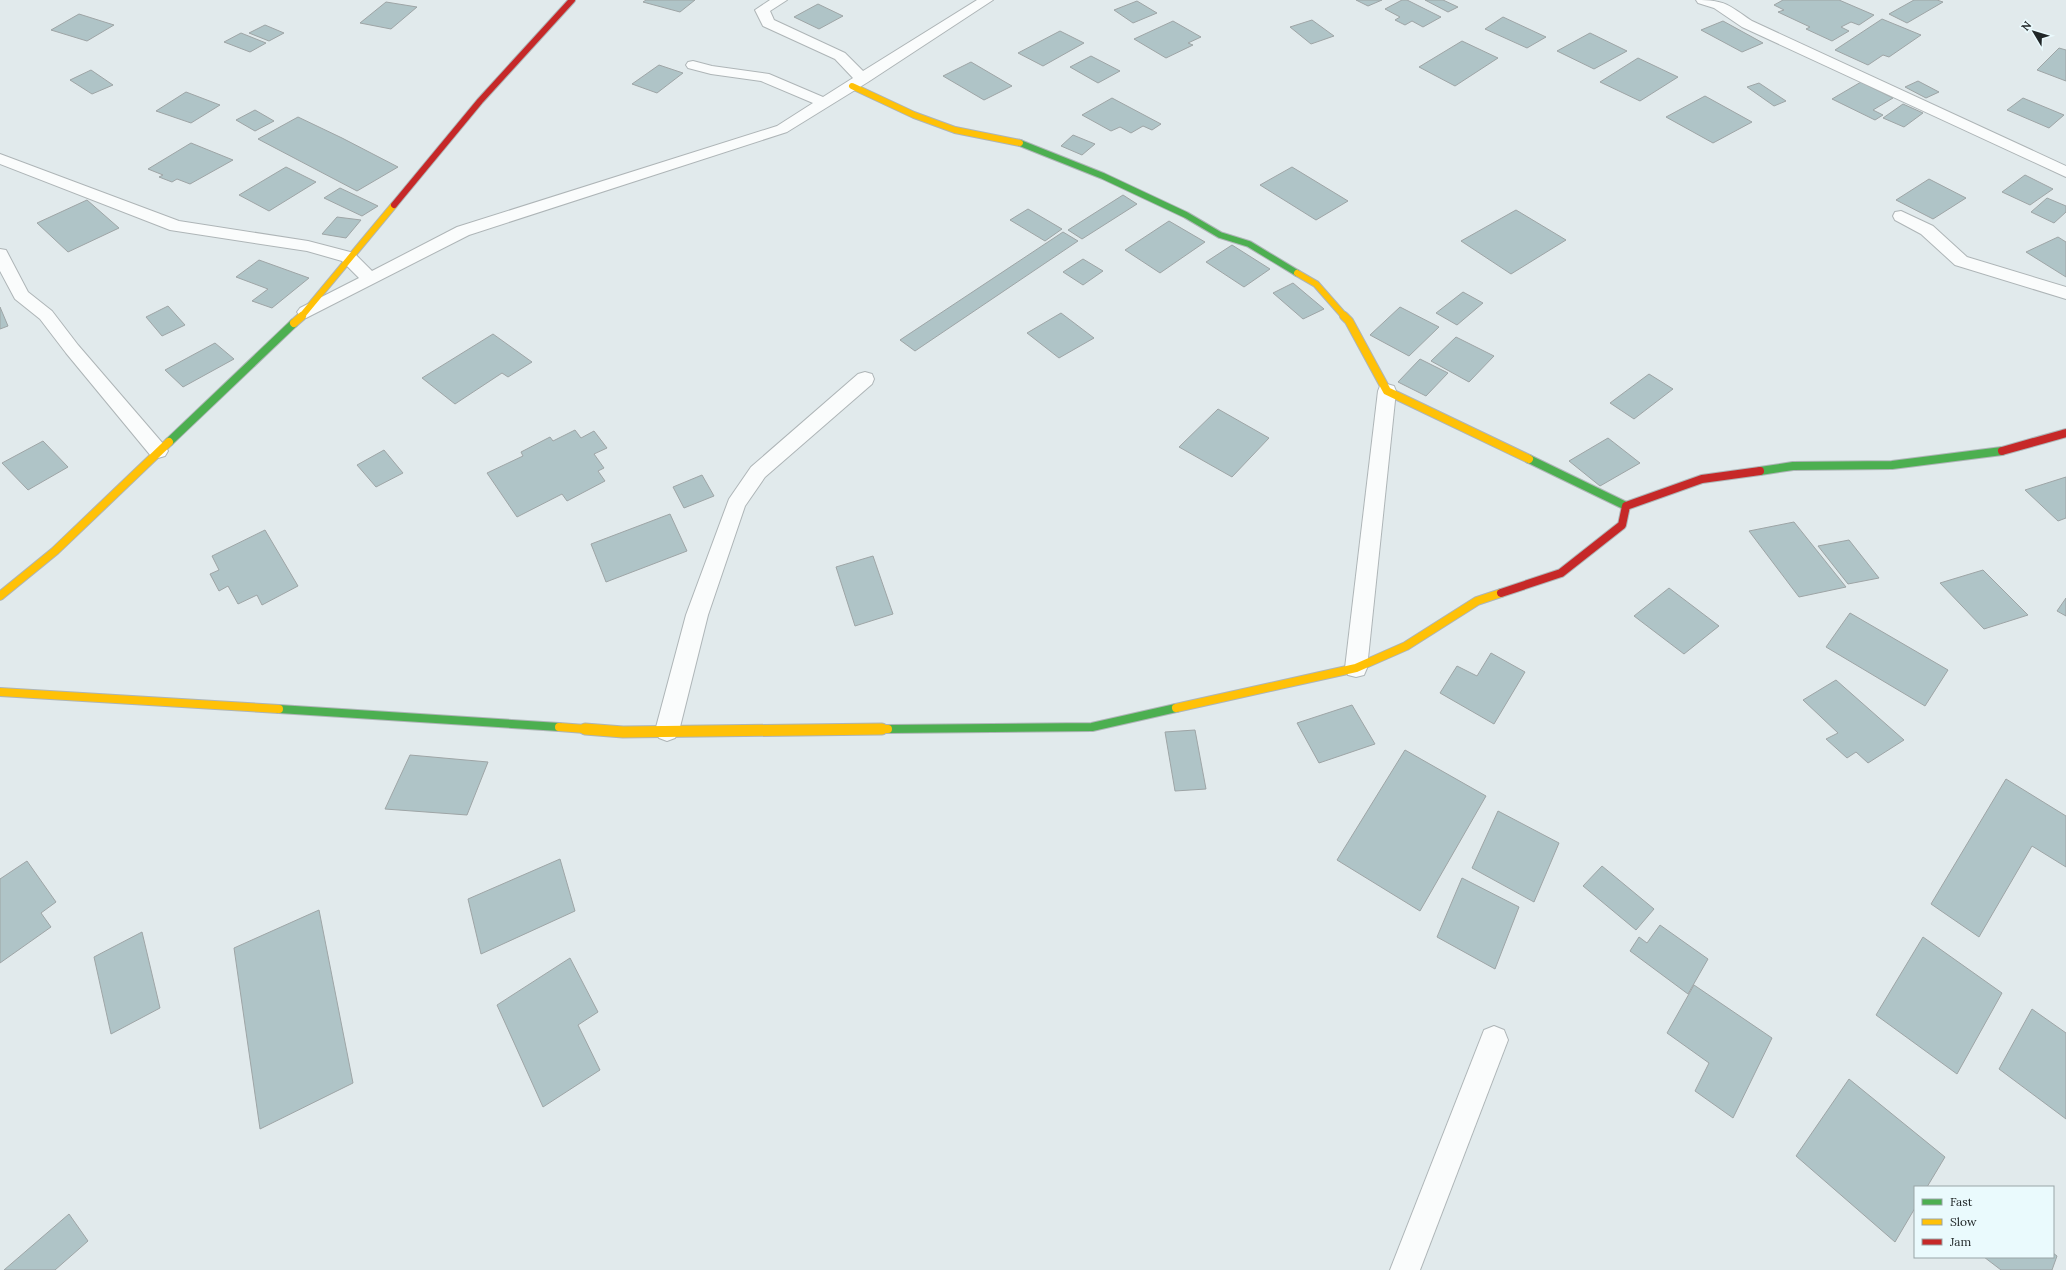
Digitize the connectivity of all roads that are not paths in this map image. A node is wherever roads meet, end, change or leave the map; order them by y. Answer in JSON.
{"nodes":[{"id":1,"x":572,"y":0,"type":"edge"},
{"id":2,"x":780,"y":0,"type":"edge"},
{"id":3,"x":986,"y":0,"type":"edge"},
{"id":4,"x":1703,"y":0,"type":"edge"},
{"id":5,"x":693,"y":65,"type":"dead end"},
{"id":6,"x":858,"y":82,"type":"junction"},
{"id":7,"x":825,"y":103,"type":"junction"},
{"id":8,"x":0,"y":159,"type":"edge"},
{"id":9,"x":2066,"y":172,"type":"edge"},
{"id":10,"x":1902,"y":216,"type":"dead end"},
{"id":11,"x":0,"y":254,"type":"edge"},
{"id":12,"x":350,"y":259,"type":"junction"},
{"id":13,"x":370,"y":279,"type":"junction"},
{"id":14,"x":2066,"y":293,"type":"edge"},
{"id":15,"x":306,"y":312,"type":"junction"},
{"id":16,"x":865,"y":379,"type":"dead end"},
{"id":17,"x":1387,"y":391,"type":"junction"},
{"id":18,"x":2066,"y":433,"type":"edge"},
{"id":19,"x":158,"y":451,"type":"junction"},
{"id":20,"x":1626,"y":506,"type":"junction"},
{"id":21,"x":0,"y":596,"type":"edge"},
{"id":22,"x":1356,"y":668,"type":"junction"},
{"id":23,"x":0,"y":692,"type":"edge"},
{"id":24,"x":667,"y":731,"type":"junction"},
{"id":25,"x":1494,"y":1040,"type":"dead end"},
{"id":26,"x":1405,"y":1270,"type":"edge"}],
"edges":[{"from":1,"to":12,"type":"street"},
{"from":2,"to":6,"type":"street"},
{"from":3,"to":6,"type":"street"},
{"from":4,"to":9,"type":"street"},
{"from":5,"to":7,"type":"street"},
{"from":6,"to":7,"type":"street"},
{"from":6,"to":17,"type":"street"},
{"from":7,"to":13,"type":"street"},
{"from":8,"to":12,"type":"street"},
{"from":10,"to":14,"type":"street"},
{"from":11,"to":19,"type":"street"},
{"from":12,"to":13,"type":"street"},
{"from":12,"to":15,"type":"street"},
{"from":13,"to":15,"type":"street"},
{"from":15,"to":19,"type":"street"},
{"from":16,"to":24,"type":"street"},
{"from":17,"to":20,"type":"street"},
{"from":17,"to":22,"type":"street"},
{"from":18,"to":20,"type":"street"},
{"from":19,"to":21,"type":"street"},
{"from":20,"to":22,"type":"street"},
{"from":22,"to":24,"type":"street"},
{"from":23,"to":24,"type":"street"},
{"from":25,"to":26,"type":"street"}]}
